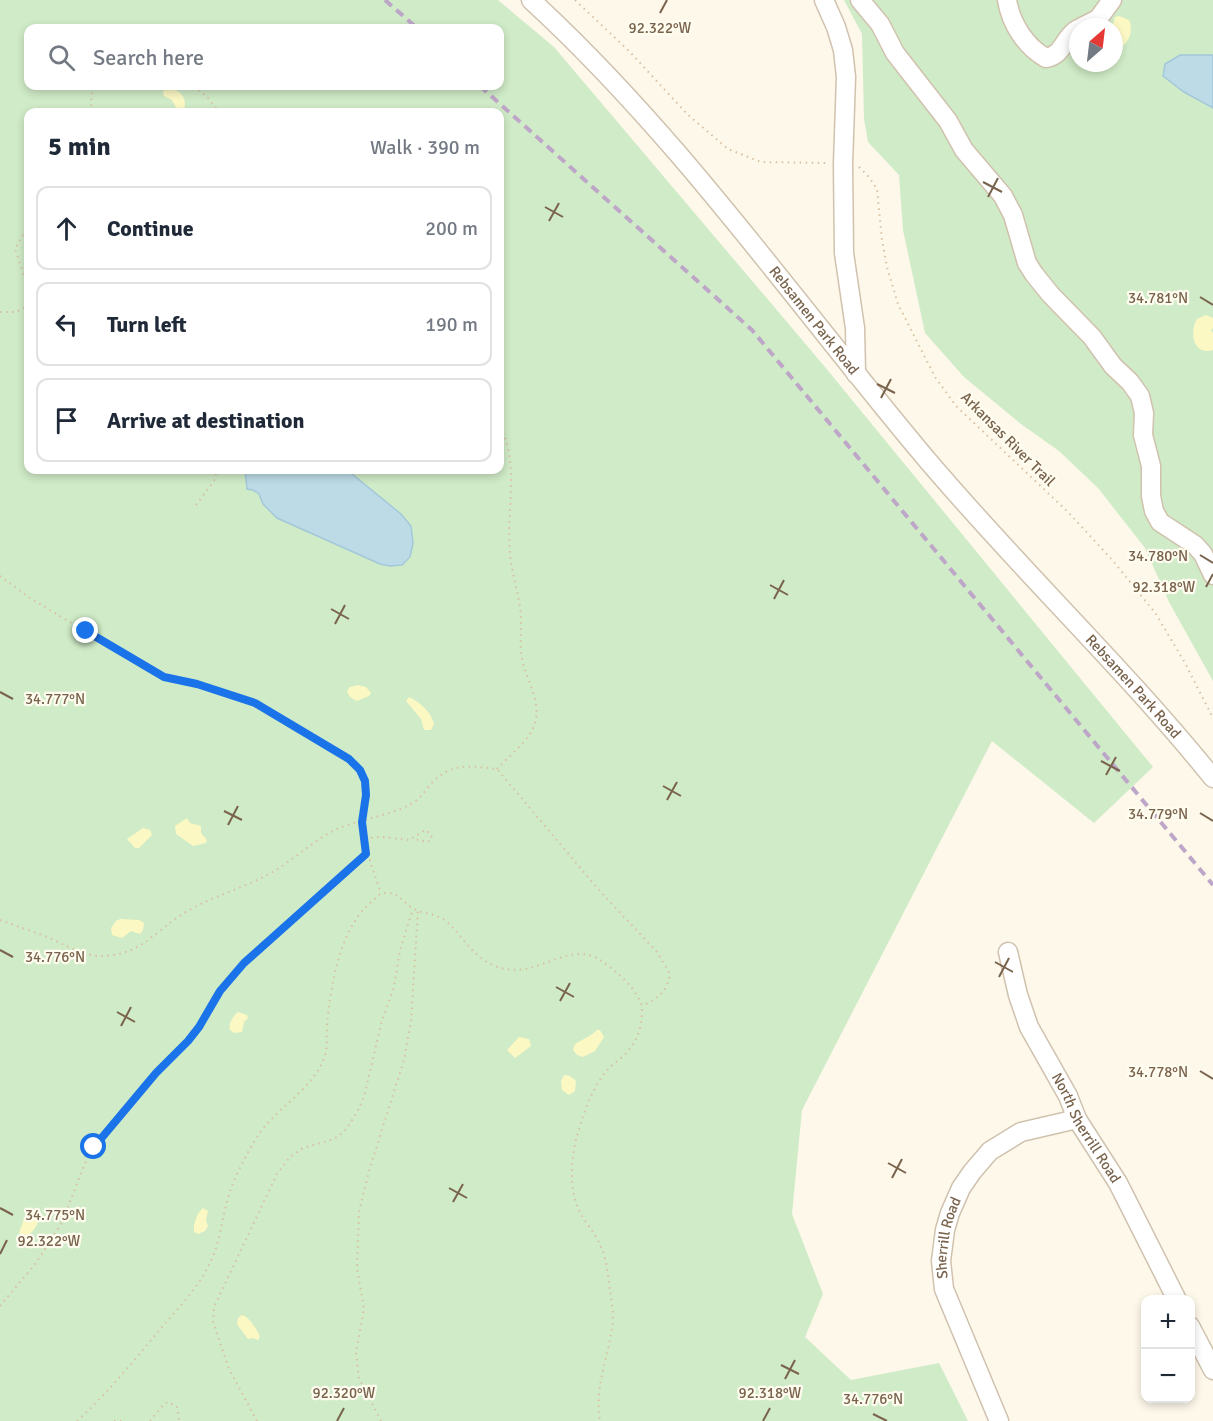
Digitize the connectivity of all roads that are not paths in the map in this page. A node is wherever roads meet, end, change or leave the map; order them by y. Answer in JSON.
{"nodes":[{"id":1,"x":531,"y":0,"type":"edge"},
{"id":2,"x":824,"y":0,"type":"edge"},
{"id":3,"x":860,"y":0,"type":"edge"},
{"id":4,"x":1007,"y":0,"type":"edge"},
{"id":5,"x":1113,"y":0,"type":"edge"},
{"id":6,"x":1099,"y":18,"type":"edge"},
{"id":7,"x":1069,"y":36,"type":"edge"},
{"id":8,"x":856,"y":374,"type":"junction"},
{"id":9,"x":1213,"y":575,"type":"edge"},
{"id":10,"x":1213,"y":778,"type":"edge"},
{"id":11,"x":1008,"y":952,"type":"dead end"},
{"id":12,"x":1077,"y":1119,"type":"junction"},
{"id":13,"x":1175,"y":1295,"type":"edge"},
{"id":14,"x":1195,"y":1334,"type":"edge"},
{"id":15,"x":1213,"y":1370,"type":"edge"},
{"id":16,"x":999,"y":1421,"type":"edge"}],
"edges":[{"from":1,"to":8,"type":"street","name":"Rebsamen Park Road"},
{"from":2,"to":8,"type":"street"},
{"from":3,"to":9,"type":"street"},
{"from":4,"to":7,"type":"street"},
{"from":5,"to":6,"type":"street"},
{"from":8,"to":10,"type":"street","name":"Rebsamen Park Road"},
{"from":11,"to":12,"type":"street","name":"North Sherrill Road"},
{"from":12,"to":13,"type":"street","name":"North Sherrill Road"},
{"from":12,"to":16,"type":"street","name":"Sherrill Road"},
{"from":14,"to":15,"type":"street"}]}
